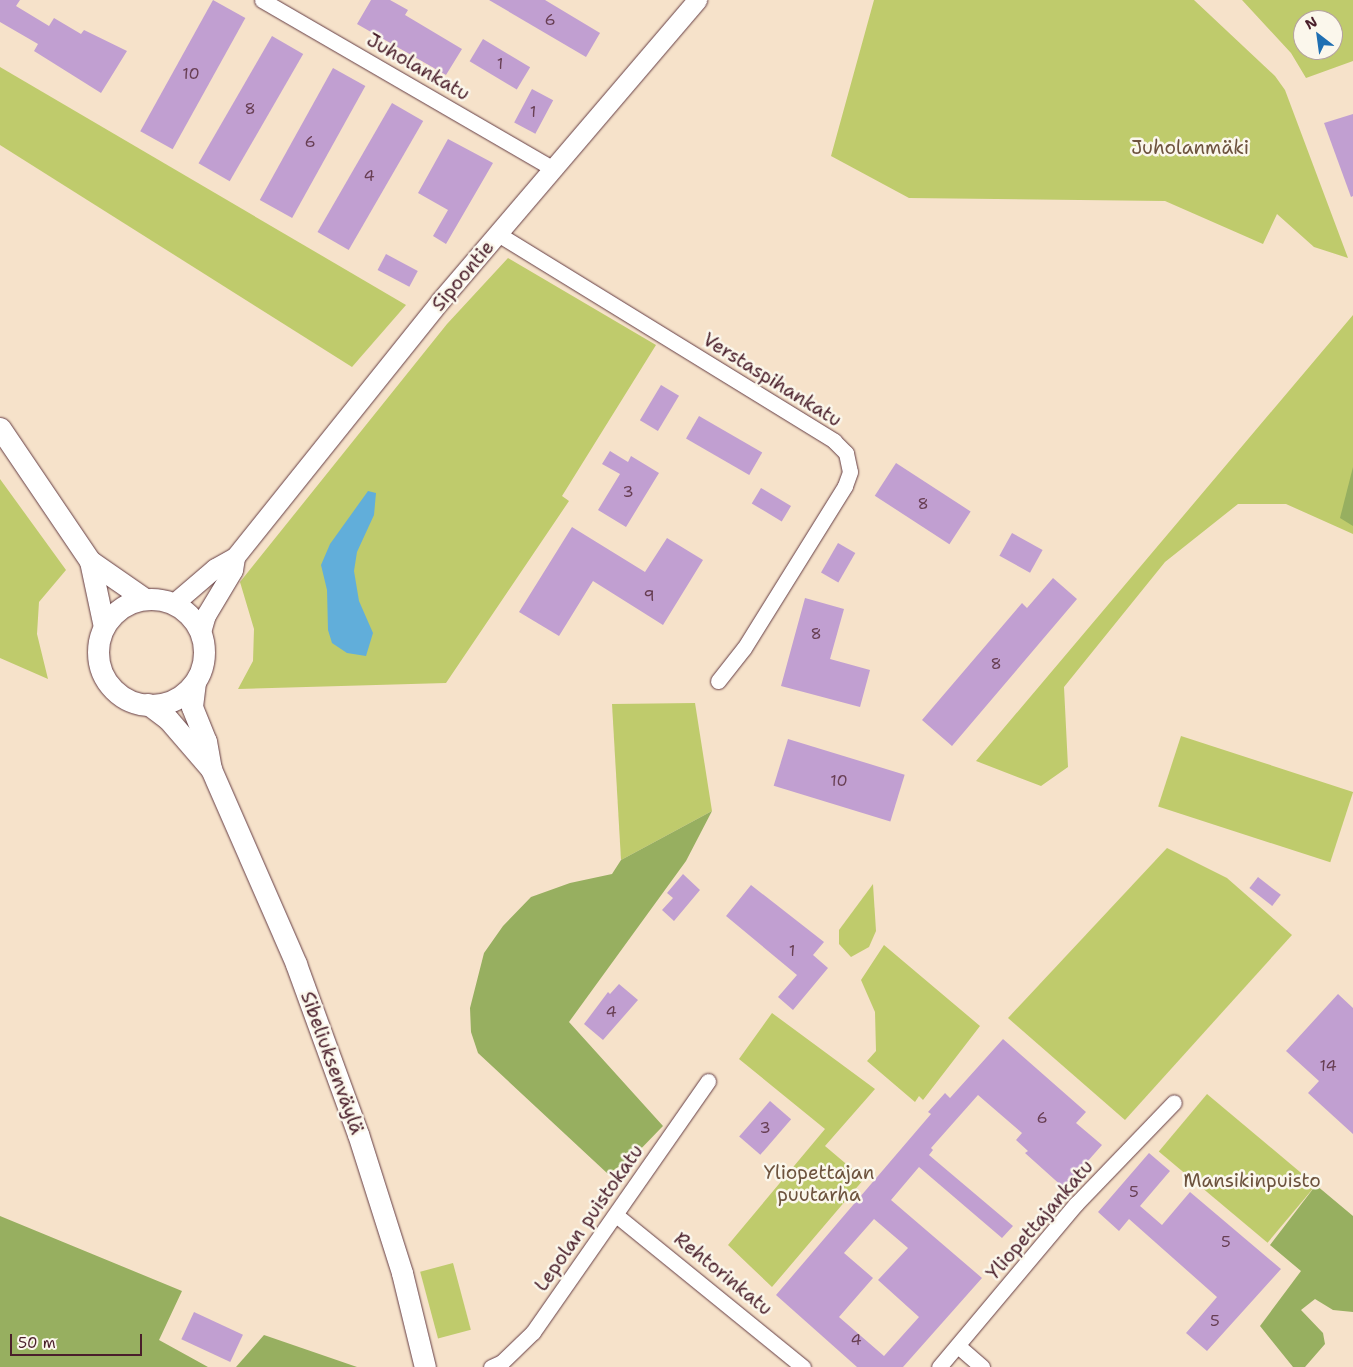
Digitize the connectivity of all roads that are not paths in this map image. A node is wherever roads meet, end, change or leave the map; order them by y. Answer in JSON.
{"nodes":[{"id":1,"x":262,"y":0,"type":"edge"},
{"id":2,"x":697,"y":0,"type":"edge"},
{"id":3,"x":553,"y":169,"type":"junction"},
{"id":4,"x":498,"y":234,"type":"junction"},
{"id":5,"x":0,"y":428,"type":"edge"},
{"id":6,"x":235,"y":557,"type":"junction"},
{"id":7,"x":90,"y":561,"type":"junction"},
{"id":8,"x":146,"y":599,"type":"junction"},
{"id":9,"x":172,"y":604,"type":"junction"},
{"id":10,"x":104,"y":627,"type":"junction"},
{"id":11,"x":201,"y":632,"type":"junction"},
{"id":12,"x":718,"y":681,"type":"dead end"},
{"id":13,"x":195,"y":682,"type":"junction"},
{"id":14,"x":148,"y":704,"type":"junction"},
{"id":15,"x":211,"y":769,"type":"junction"},
{"id":16,"x":708,"y":1082,"type":"dead end"},
{"id":17,"x":1174,"y":1102,"type":"dead end"},
{"id":18,"x":616,"y":1215,"type":"junction"},
{"id":19,"x":958,"y":1346,"type":"junction"},
{"id":20,"x":425,"y":1367,"type":"edge"},
{"id":21,"x":491,"y":1367,"type":"edge"},
{"id":22,"x":804,"y":1367,"type":"edge"},
{"id":23,"x":939,"y":1367,"type":"edge"},
{"id":24,"x":982,"y":1367,"type":"edge"}],
"edges":[{"from":1,"to":3,"type":"street","name":"Juholankatu"},
{"from":2,"to":3,"type":"street","name":"Sipoontie"},
{"from":3,"to":4,"type":"street","name":"Sipoontie"},
{"from":4,"to":6,"type":"street","name":"Sipoontie"},
{"from":4,"to":12,"type":"street","name":"Verstaspihankatu"},
{"from":5,"to":7,"type":"main road"},
{"from":6,"to":9,"type":"street","name":"Sipoontie"},
{"from":6,"to":11,"type":"street","name":"Sipoontie"},
{"from":7,"to":8,"type":"main road"},
{"from":7,"to":10,"type":"main road"},
{"from":8,"to":9,"type":"main road"},
{"from":8,"to":10,"type":"main road"},
{"from":9,"to":11,"type":"main road"},
{"from":10,"to":14,"type":"main road"},
{"from":11,"to":13,"type":"main road"},
{"from":13,"to":14,"type":"main road"},
{"from":13,"to":15,"type":"main road","name":"Sibeliuksenväylä"},
{"from":14,"to":15,"type":"main road","name":"Sibeliuksenväylä"},
{"from":15,"to":20,"type":"main road","name":"Sibeliuksenväylä"},
{"from":16,"to":18,"type":"street","name":"Lepolan puistokatu"},
{"from":17,"to":19,"type":"street","name":"Yliopettajankatu"},
{"from":18,"to":21,"type":"street","name":"Lepolan puistokatu"},
{"from":18,"to":22,"type":"street","name":"Rehtorinkatu"},
{"from":19,"to":23,"type":"street","name":"Yliopettajankatu"},
{"from":19,"to":24,"type":"street"}]}
